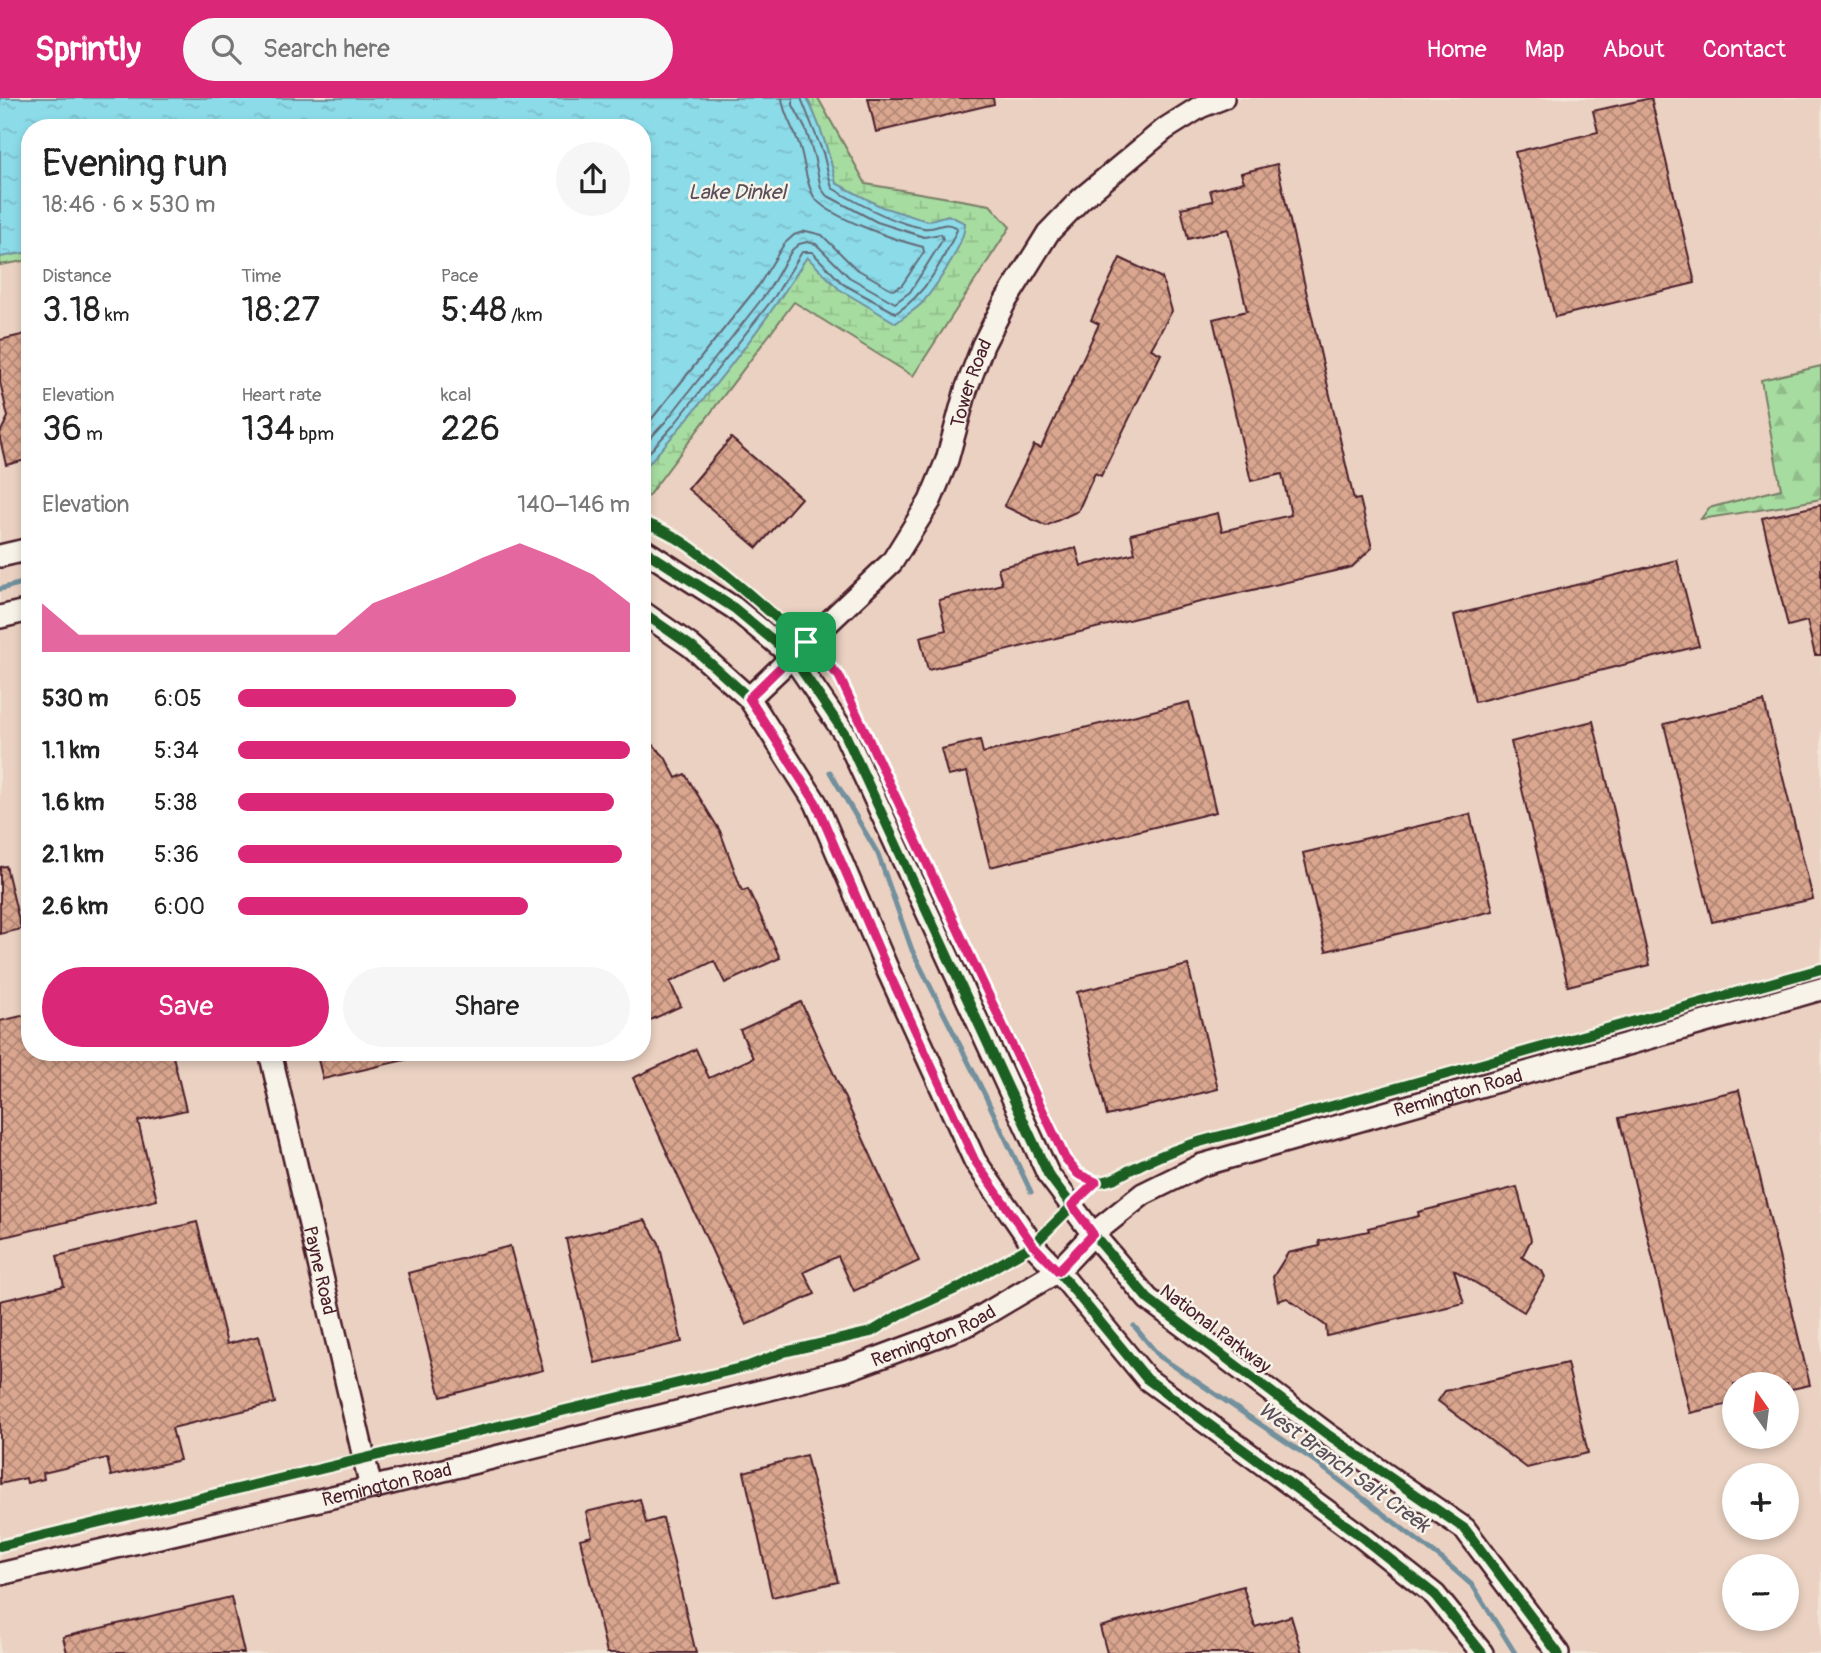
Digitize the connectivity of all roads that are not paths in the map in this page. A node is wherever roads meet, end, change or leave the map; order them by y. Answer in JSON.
{"nodes":[{"id":1,"x":1223,"y":98,"type":"edge"},
{"id":2,"x":21,"y":551,"type":"edge"},
{"id":3,"x":651,"y":555,"type":"edge"},
{"id":4,"x":0,"y":556,"type":"edge"},
{"id":5,"x":21,"y":612,"type":"edge"},
{"id":6,"x":0,"y":617,"type":"edge"},
{"id":7,"x":651,"y":618,"type":"edge"},
{"id":8,"x":792,"y":656,"type":"junction"},
{"id":9,"x":749,"y":698,"type":"junction"},
{"id":10,"x":1821,"y":989,"type":"edge"},
{"id":11,"x":272,"y":1061,"type":"edge"},
{"id":12,"x":1093,"y":1234,"type":"junction"},
{"id":13,"x":1058,"y":1271,"type":"junction"},
{"id":14,"x":371,"y":1488,"type":"junction"},
{"id":15,"x":0,"y":1574,"type":"edge"},
{"id":16,"x":1482,"y":1653,"type":"edge"},
{"id":17,"x":1559,"y":1653,"type":"edge"}],
"edges":[{"from":1,"to":8,"type":"street","name":"Tower Road"},
{"from":2,"to":4,"type":"street"},
{"from":3,"to":8,"type":"street","name":"National Parkway"},
{"from":5,"to":6,"type":"street"},
{"from":7,"to":9,"type":"street"},
{"from":8,"to":9,"type":"street","name":"Tower Road"},
{"from":8,"to":12,"type":"street","name":"National Parkway"},
{"from":9,"to":13,"type":"street"},
{"from":10,"to":12,"type":"street","name":"Remington Road"},
{"from":11,"to":14,"type":"street","name":"Payne Road"},
{"from":12,"to":13,"type":"street","name":"Remington Road"},
{"from":12,"to":17,"type":"street","name":"National Parkway"},
{"from":13,"to":14,"type":"street","name":"Remington Road"},
{"from":13,"to":16,"type":"street"},
{"from":14,"to":15,"type":"street","name":"Remington Road"}]}
